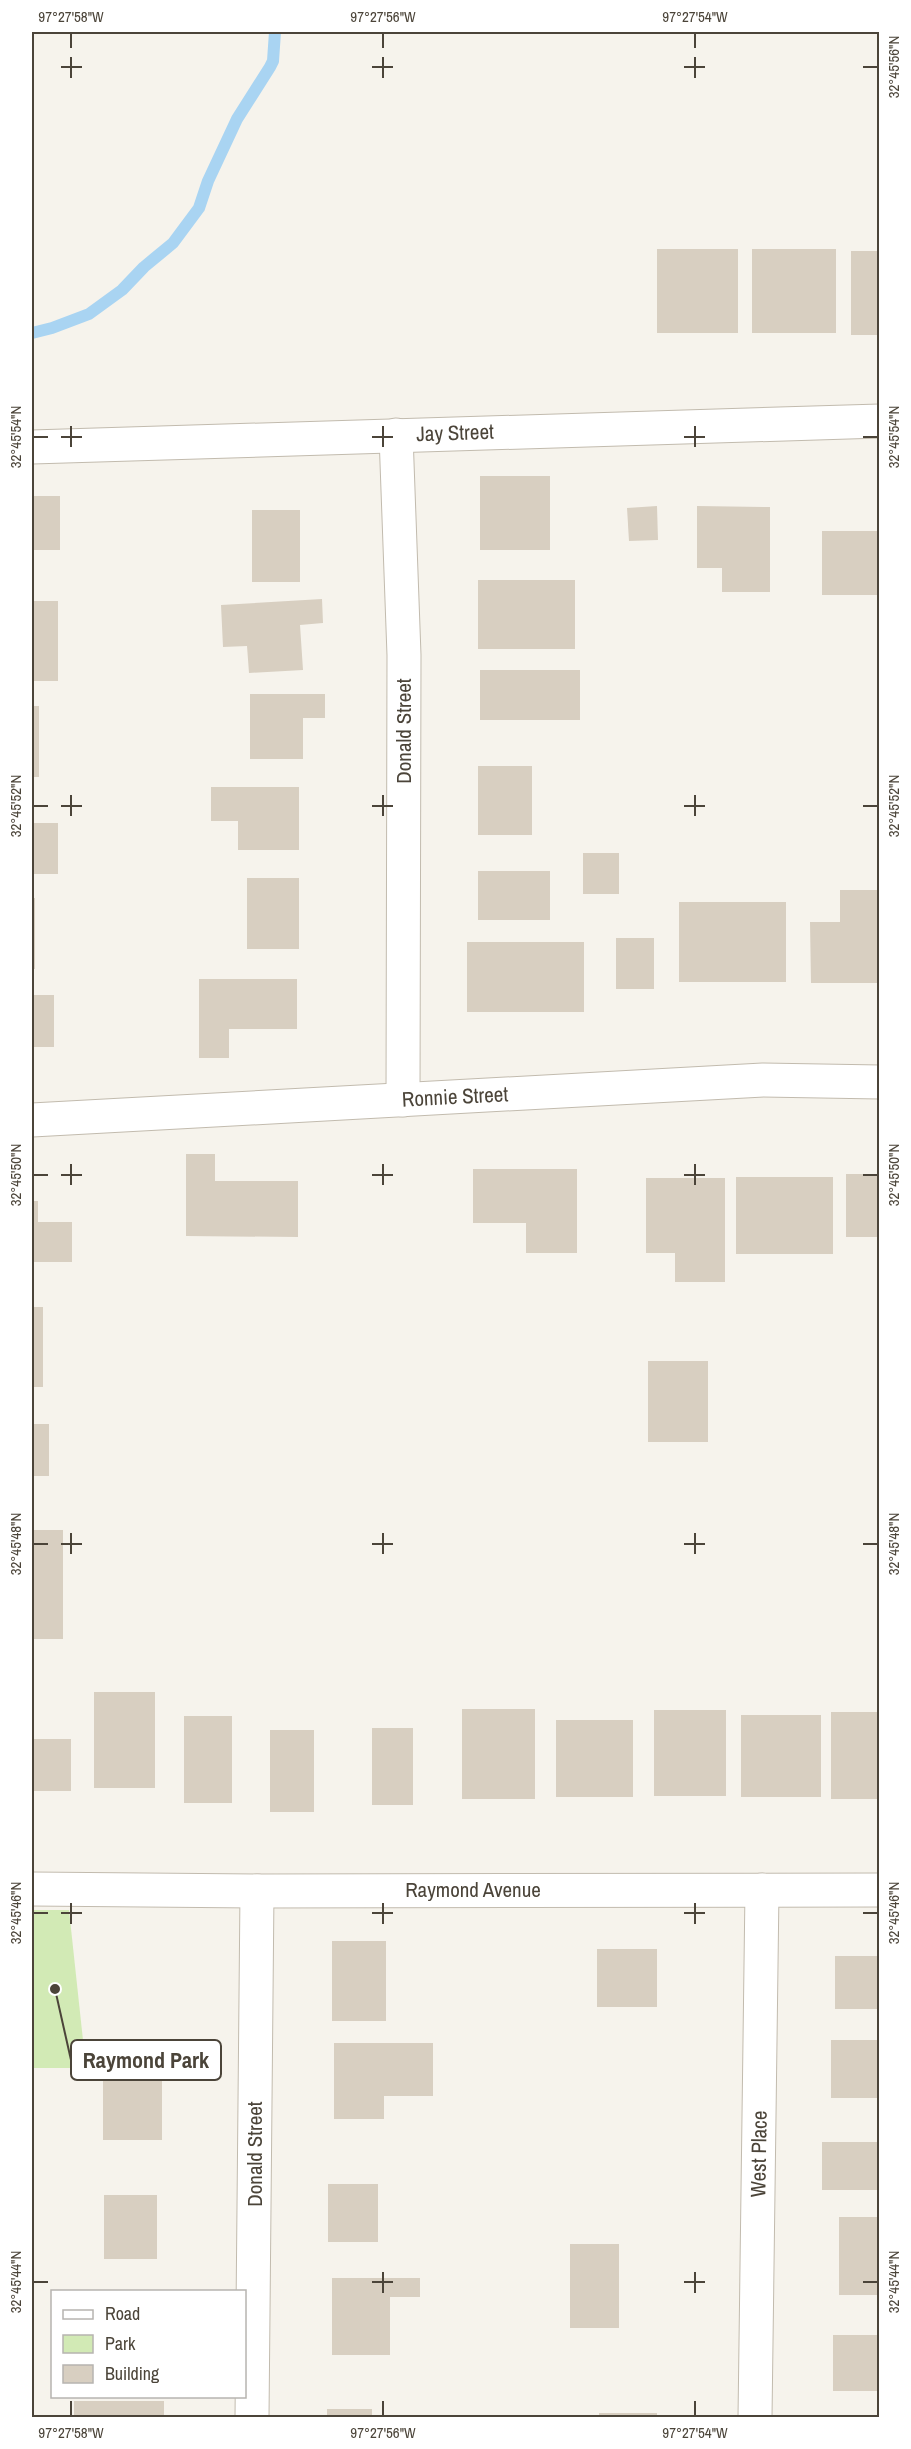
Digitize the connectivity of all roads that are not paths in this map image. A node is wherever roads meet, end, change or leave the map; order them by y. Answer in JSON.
{"nodes":[{"id":1,"x":879,"y":421,"type":"edge"},
{"id":2,"x":396,"y":435,"type":"junction"},
{"id":3,"x":32,"y":447,"type":"edge"},
{"id":4,"x":879,"y":1082,"type":"edge"},
{"id":5,"x":403,"y":1100,"type":"junction"},
{"id":6,"x":32,"y":1120,"type":"edge"},
{"id":7,"x":32,"y":1889,"type":"edge"},
{"id":8,"x":762,"y":1890,"type":"junction"},
{"id":9,"x":879,"y":1890,"type":"edge"},
{"id":10,"x":257,"y":1891,"type":"junction"},
{"id":11,"x":252,"y":2418,"type":"edge"},
{"id":12,"x":755,"y":2418,"type":"edge"}],
"edges":[{"from":1,"to":2,"type":"street","name":"Jay Street"},
{"from":2,"to":3,"type":"street","name":"Jay Street"},
{"from":2,"to":5,"type":"street","name":"Donald Street"},
{"from":4,"to":5,"type":"street","name":"Ronnie Street"},
{"from":5,"to":6,"type":"street","name":"Ronnie Street"},
{"from":7,"to":10,"type":"street","name":"Raymond Avenue"},
{"from":8,"to":9,"type":"street","name":"Raymond Avenue"},
{"from":8,"to":10,"type":"street","name":"Raymond Avenue"},
{"from":8,"to":12,"type":"street","name":"West Place"},
{"from":10,"to":11,"type":"street","name":"Donald Street"}]}
